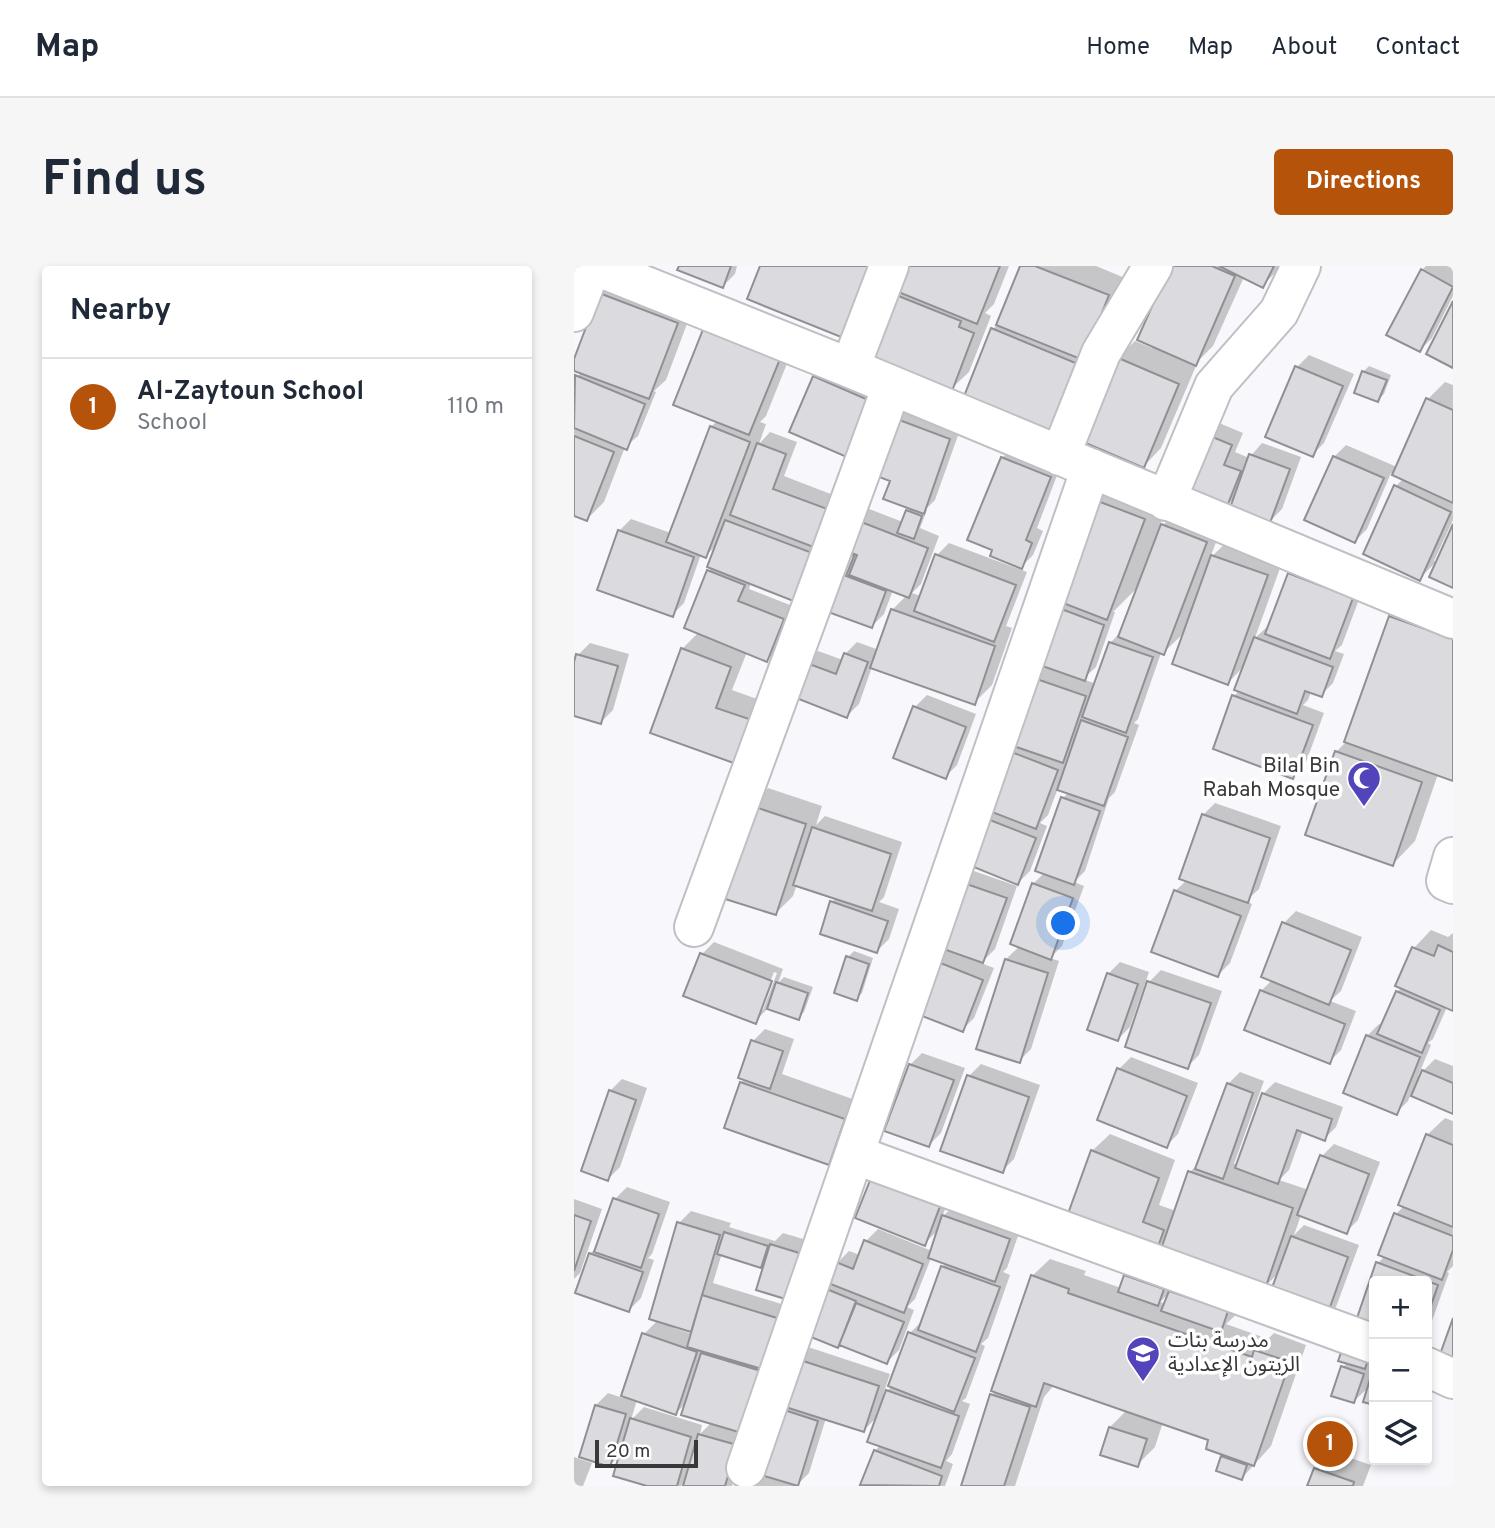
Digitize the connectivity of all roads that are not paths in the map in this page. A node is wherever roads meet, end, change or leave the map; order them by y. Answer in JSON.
{"nodes":[{"id":1,"x":594,"y":266,"type":"edge"},
{"id":2,"x":889,"y":266,"type":"edge"},
{"id":3,"x":1153,"y":266,"type":"edge"},
{"id":4,"x":1301,"y":266,"type":"edge"},
{"id":5,"x":656,"y":277,"type":"edge"},
{"id":6,"x":574,"y":312,"type":"edge"},
{"id":7,"x":850,"y":368,"type":"junction"},
{"id":8,"x":892,"y":386,"type":"junction"},
{"id":9,"x":1076,"y":462,"type":"junction"},
{"id":10,"x":1166,"y":501,"type":"junction"},
{"id":11,"x":1453,"y":619,"type":"edge"},
{"id":12,"x":1453,"y":857,"type":"edge"},
{"id":13,"x":1453,"y":884,"type":"edge"},
{"id":14,"x":694,"y":927,"type":"dead end"},
{"id":15,"x":856,"y":1155,"type":"junction"},
{"id":16,"x":1369,"y":1342,"type":"edge"},
{"id":17,"x":1432,"y":1369,"type":"edge"},
{"id":18,"x":1453,"y":1379,"type":"edge"},
{"id":19,"x":746,"y":1468,"type":"dead end"}],
"edges":[{"from":1,"to":5,"type":"street"},
{"from":1,"to":6,"type":"street"},
{"from":2,"to":7,"type":"street"},
{"from":3,"to":9,"type":"street"},
{"from":4,"to":10,"type":"street"},
{"from":5,"to":7,"type":"street"},
{"from":7,"to":8,"type":"street"},
{"from":8,"to":9,"type":"street"},
{"from":8,"to":14,"type":"street"},
{"from":9,"to":10,"type":"street"},
{"from":9,"to":15,"type":"street"},
{"from":10,"to":11,"type":"street"},
{"from":12,"to":13,"type":"street"},
{"from":15,"to":16,"type":"street"},
{"from":15,"to":19,"type":"street"},
{"from":17,"to":18,"type":"street"}]}
